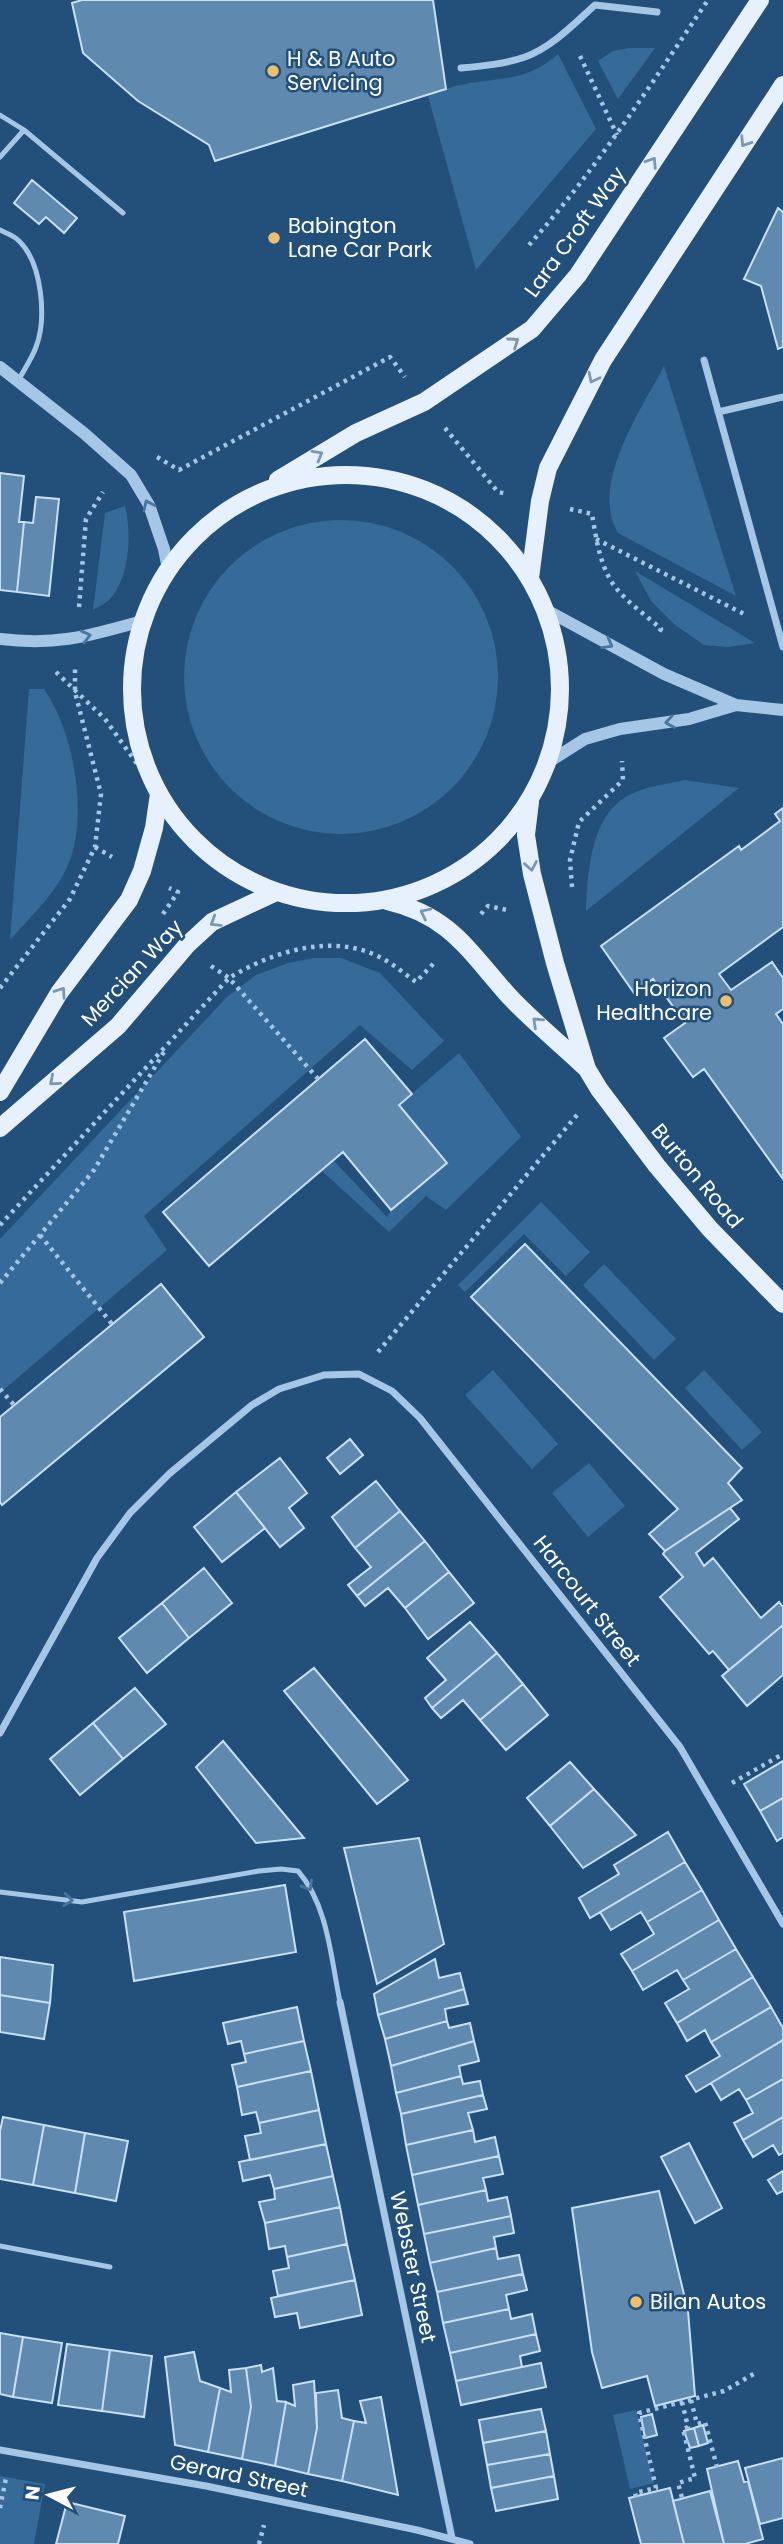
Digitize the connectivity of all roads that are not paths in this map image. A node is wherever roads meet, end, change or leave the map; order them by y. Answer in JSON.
{"nodes":[{"id":1,"x":760,"y":0,"type":"edge"},
{"id":2,"x":594,"y":3,"type":"edge"},
{"id":3,"x":657,"y":12,"type":"dead end"},
{"id":4,"x":461,"y":68,"type":"dead end"},
{"id":5,"x":783,"y":85,"type":"edge"},
{"id":6,"x":0,"y":115,"type":"edge"},
{"id":7,"x":24,"y":130,"type":"junction"},
{"id":8,"x":0,"y":157,"type":"edge"},
{"id":9,"x":123,"y":213,"type":"dead end"},
{"id":10,"x":0,"y":230,"type":"edge"},
{"id":11,"x":704,"y":360,"type":"dead end"},
{"id":12,"x":0,"y":367,"type":"edge"},
{"id":13,"x":18,"y":381,"type":"junction"},
{"id":14,"x":783,"y":397,"type":"edge"},
{"id":15,"x":718,"y":412,"type":"junction"},
{"id":16,"x":260,"y":492,"type":"junction"},
{"id":17,"x":168,"y":569,"type":"junction"},
{"id":18,"x":530,"y":578,"type":"junction"},
{"id":19,"x":548,"y":611,"type":"junction"},
{"id":20,"x":142,"y":621,"type":"junction"},
{"id":21,"x":0,"y":639,"type":"edge"},
{"id":22,"x":783,"y":647,"type":"edge"},
{"id":23,"x":736,"y":705,"type":"junction"},
{"id":24,"x":783,"y":710,"type":"edge"},
{"id":25,"x":547,"y":763,"type":"junction"},
{"id":26,"x":159,"y":794,"type":"junction"},
{"id":27,"x":531,"y":799,"type":"junction"},
{"id":28,"x":276,"y":892,"type":"junction"},
{"id":29,"x":384,"y":900,"type":"junction"},
{"id":30,"x":587,"y":1069,"type":"junction"},
{"id":31,"x":0,"y":1092,"type":"edge"},
{"id":32,"x":0,"y":1128,"type":"edge"},
{"id":33,"x":783,"y":1304,"type":"edge"},
{"id":34,"x":0,"y":1733,"type":"edge"},
{"id":35,"x":0,"y":1892,"type":"edge"},
{"id":36,"x":783,"y":1924,"type":"edge"},
{"id":37,"x":340,"y":2002,"type":"joint"},
{"id":38,"x":0,"y":2246,"type":"edge"},
{"id":39,"x":110,"y":2267,"type":"dead end"},
{"id":40,"x":0,"y":2450,"type":"edge"},
{"id":41,"x":452,"y":2539,"type":"junction"},
{"id":42,"x":470,"y":2544,"type":"edge"}],
"edges":[{"from":16,"to":1,"type":"main road","name":"Lara Croft Way","one_way":true},
{"from":2,"to":3,"type":"street"},
{"from":2,"to":4,"type":"street"},
{"from":5,"to":18,"type":"main road","one_way":true},
{"from":6,"to":7,"type":"lane"},
{"from":7,"to":8,"type":"lane"},
{"from":7,"to":9,"type":"lane"},
{"from":10,"to":13,"type":"lane"},
{"from":11,"to":15,"type":"street"},
{"from":12,"to":13,"type":"street"},
{"from":17,"to":13,"type":"street","one_way":true},
{"from":14,"to":15,"type":"street"},
{"from":15,"to":22,"type":"street"},
{"from":16,"to":17,"type":"main road"},
{"from":16,"to":18,"type":"main road"},
{"from":17,"to":20,"type":"main road"},
{"from":18,"to":19,"type":"main road"},
{"from":19,"to":23,"type":"street","one_way":true},
{"from":19,"to":25,"type":"main road"},
{"from":21,"to":20,"type":"street","one_way":true},
{"from":20,"to":26,"type":"main road"},
{"from":23,"to":24,"type":"street"},
{"from":23,"to":25,"type":"street","one_way":true},
{"from":25,"to":27,"type":"main road"},
{"from":26,"to":28,"type":"main road"},
{"from":31,"to":26,"type":"main road","name":"Mercian Way","one_way":true},
{"from":27,"to":29,"type":"main road"},
{"from":27,"to":30,"type":"main road","name":"Burton Road","one_way":true},
{"from":28,"to":29,"type":"main road"},
{"from":28,"to":32,"type":"main road","name":"Mercian Way","one_way":true},
{"from":30,"to":29,"type":"main road","name":"Burton Road","one_way":true},
{"from":30,"to":33,"type":"main road","name":"Burton Road"},
{"from":34,"to":36,"type":"street","name":"Harcourt Street"},
{"from":35,"to":37,"type":"lane","one_way":true},
{"from":37,"to":41,"type":"street","name":"Webster Street"},
{"from":38,"to":39,"type":"lane"},
{"from":40,"to":41,"type":"street","name":"Gerard Street"},
{"from":41,"to":42,"type":"street","name":"Gerard Street"}]}
